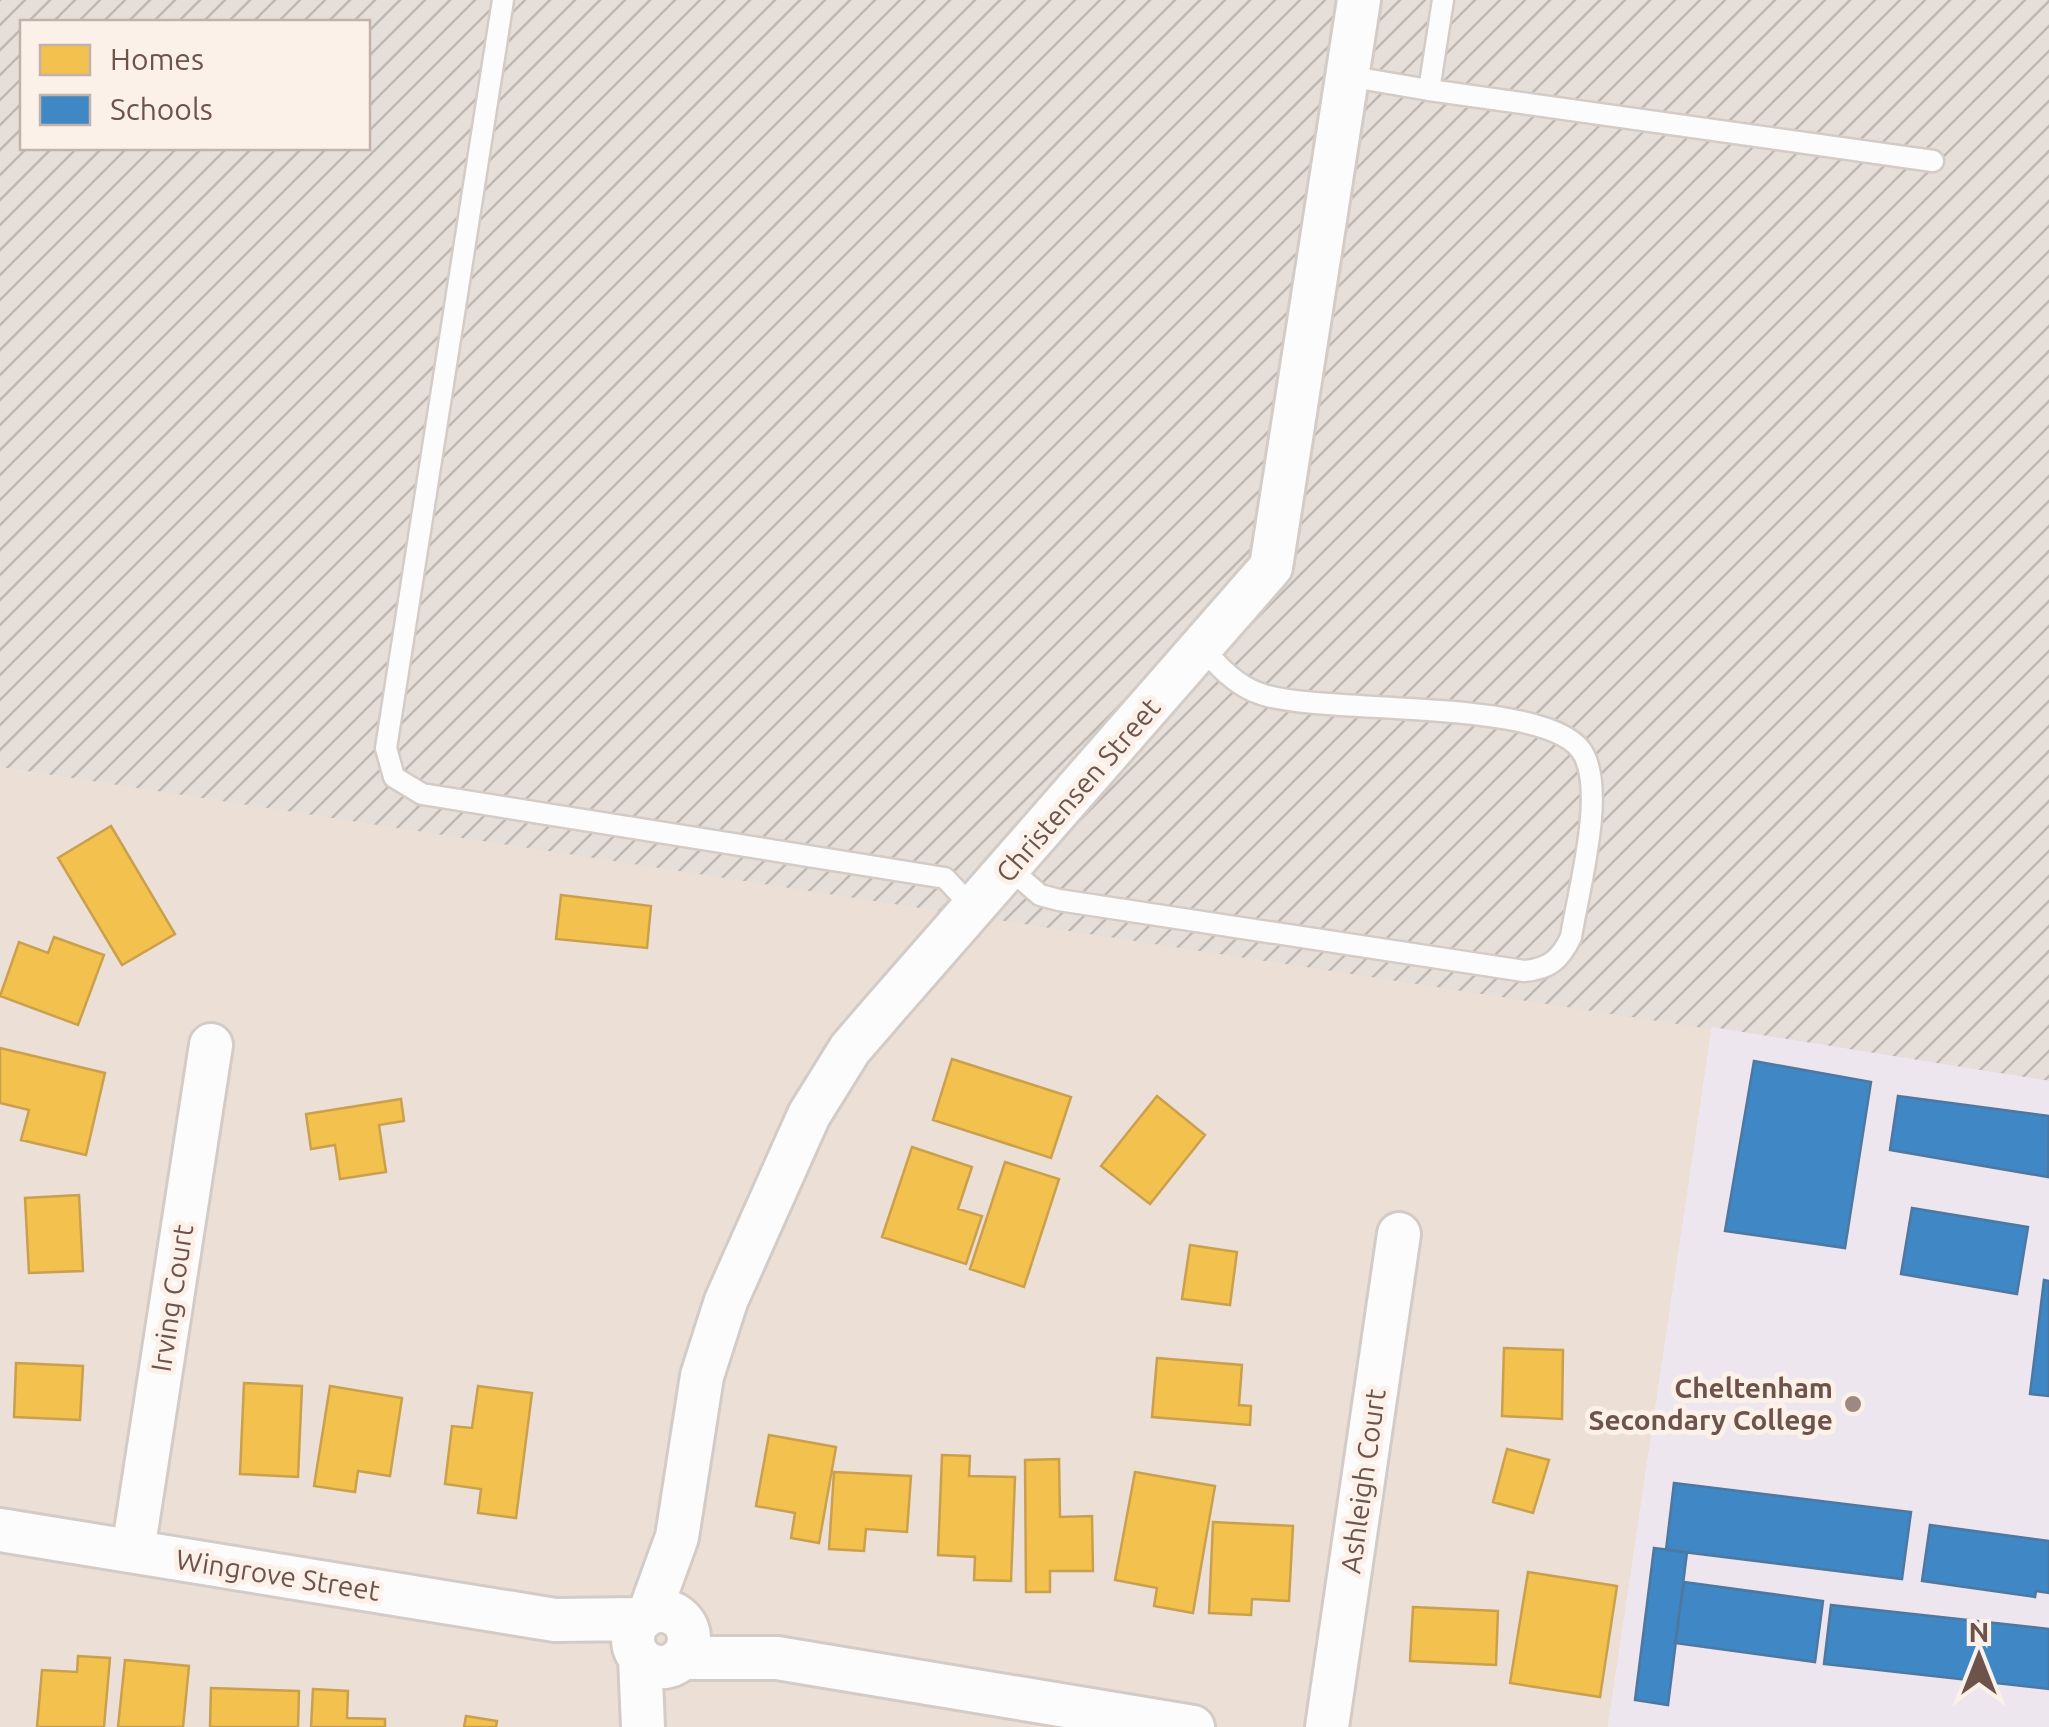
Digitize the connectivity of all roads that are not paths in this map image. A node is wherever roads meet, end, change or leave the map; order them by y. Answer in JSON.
{"nodes":[{"id":1,"x":503,"y":0,"type":"edge"},
{"id":2,"x":1359,"y":0,"type":"edge"},
{"id":3,"x":1443,"y":0,"type":"edge"},
{"id":4,"x":1347,"y":76,"type":"junction"},
{"id":5,"x":1428,"y":90,"type":"junction"},
{"id":6,"x":1933,"y":161,"type":"dead end"},
{"id":7,"x":1202,"y":647,"type":"junction"},
{"id":8,"x":1010,"y":869,"type":"junction"},
{"id":9,"x":975,"y":910,"type":"junction"},
{"id":10,"x":211,"y":1045,"type":"dead end"},
{"id":11,"x":1399,"y":1234,"type":"dead end"},
{"id":12,"x":0,"y":1530,"type":"edge"},
{"id":13,"x":134,"y":1551,"type":"junction"},
{"id":14,"x":661,"y":1639,"type":"junction"},
{"id":15,"x":643,"y":1727,"type":"edge"},
{"id":16,"x":652,"y":1727,"type":"edge"},
{"id":17,"x":1193,"y":1727,"type":"edge"},
{"id":18,"x":1327,"y":1727,"type":"edge"}],
"edges":[{"from":1,"to":9,"type":"lane"},
{"from":2,"to":4,"type":"street","name":"Christensen Street"},
{"from":3,"to":5,"type":"lane"},
{"from":4,"to":5,"type":"lane"},
{"from":4,"to":7,"type":"street","name":"Christensen Street"},
{"from":5,"to":6,"type":"lane"},
{"from":7,"to":8,"type":"street","name":"Christensen Street"},
{"from":7,"to":8,"type":"lane"},
{"from":8,"to":9,"type":"street","name":"Christensen Street"},
{"from":9,"to":14,"type":"street","name":"Christensen Street"},
{"from":10,"to":13,"type":"street","name":"Irving Court"},
{"from":11,"to":18,"type":"street","name":"Ashleigh Court"},
{"from":12,"to":13,"type":"street","name":"Wingrove Street"},
{"from":13,"to":14,"type":"street","name":"Wingrove Street"},
{"from":14,"to":15,"type":"street"},
{"from":14,"to":16,"type":"street","name":"Christensen Street"},
{"from":14,"to":17,"type":"street","name":"Wingrove Street"}]}
